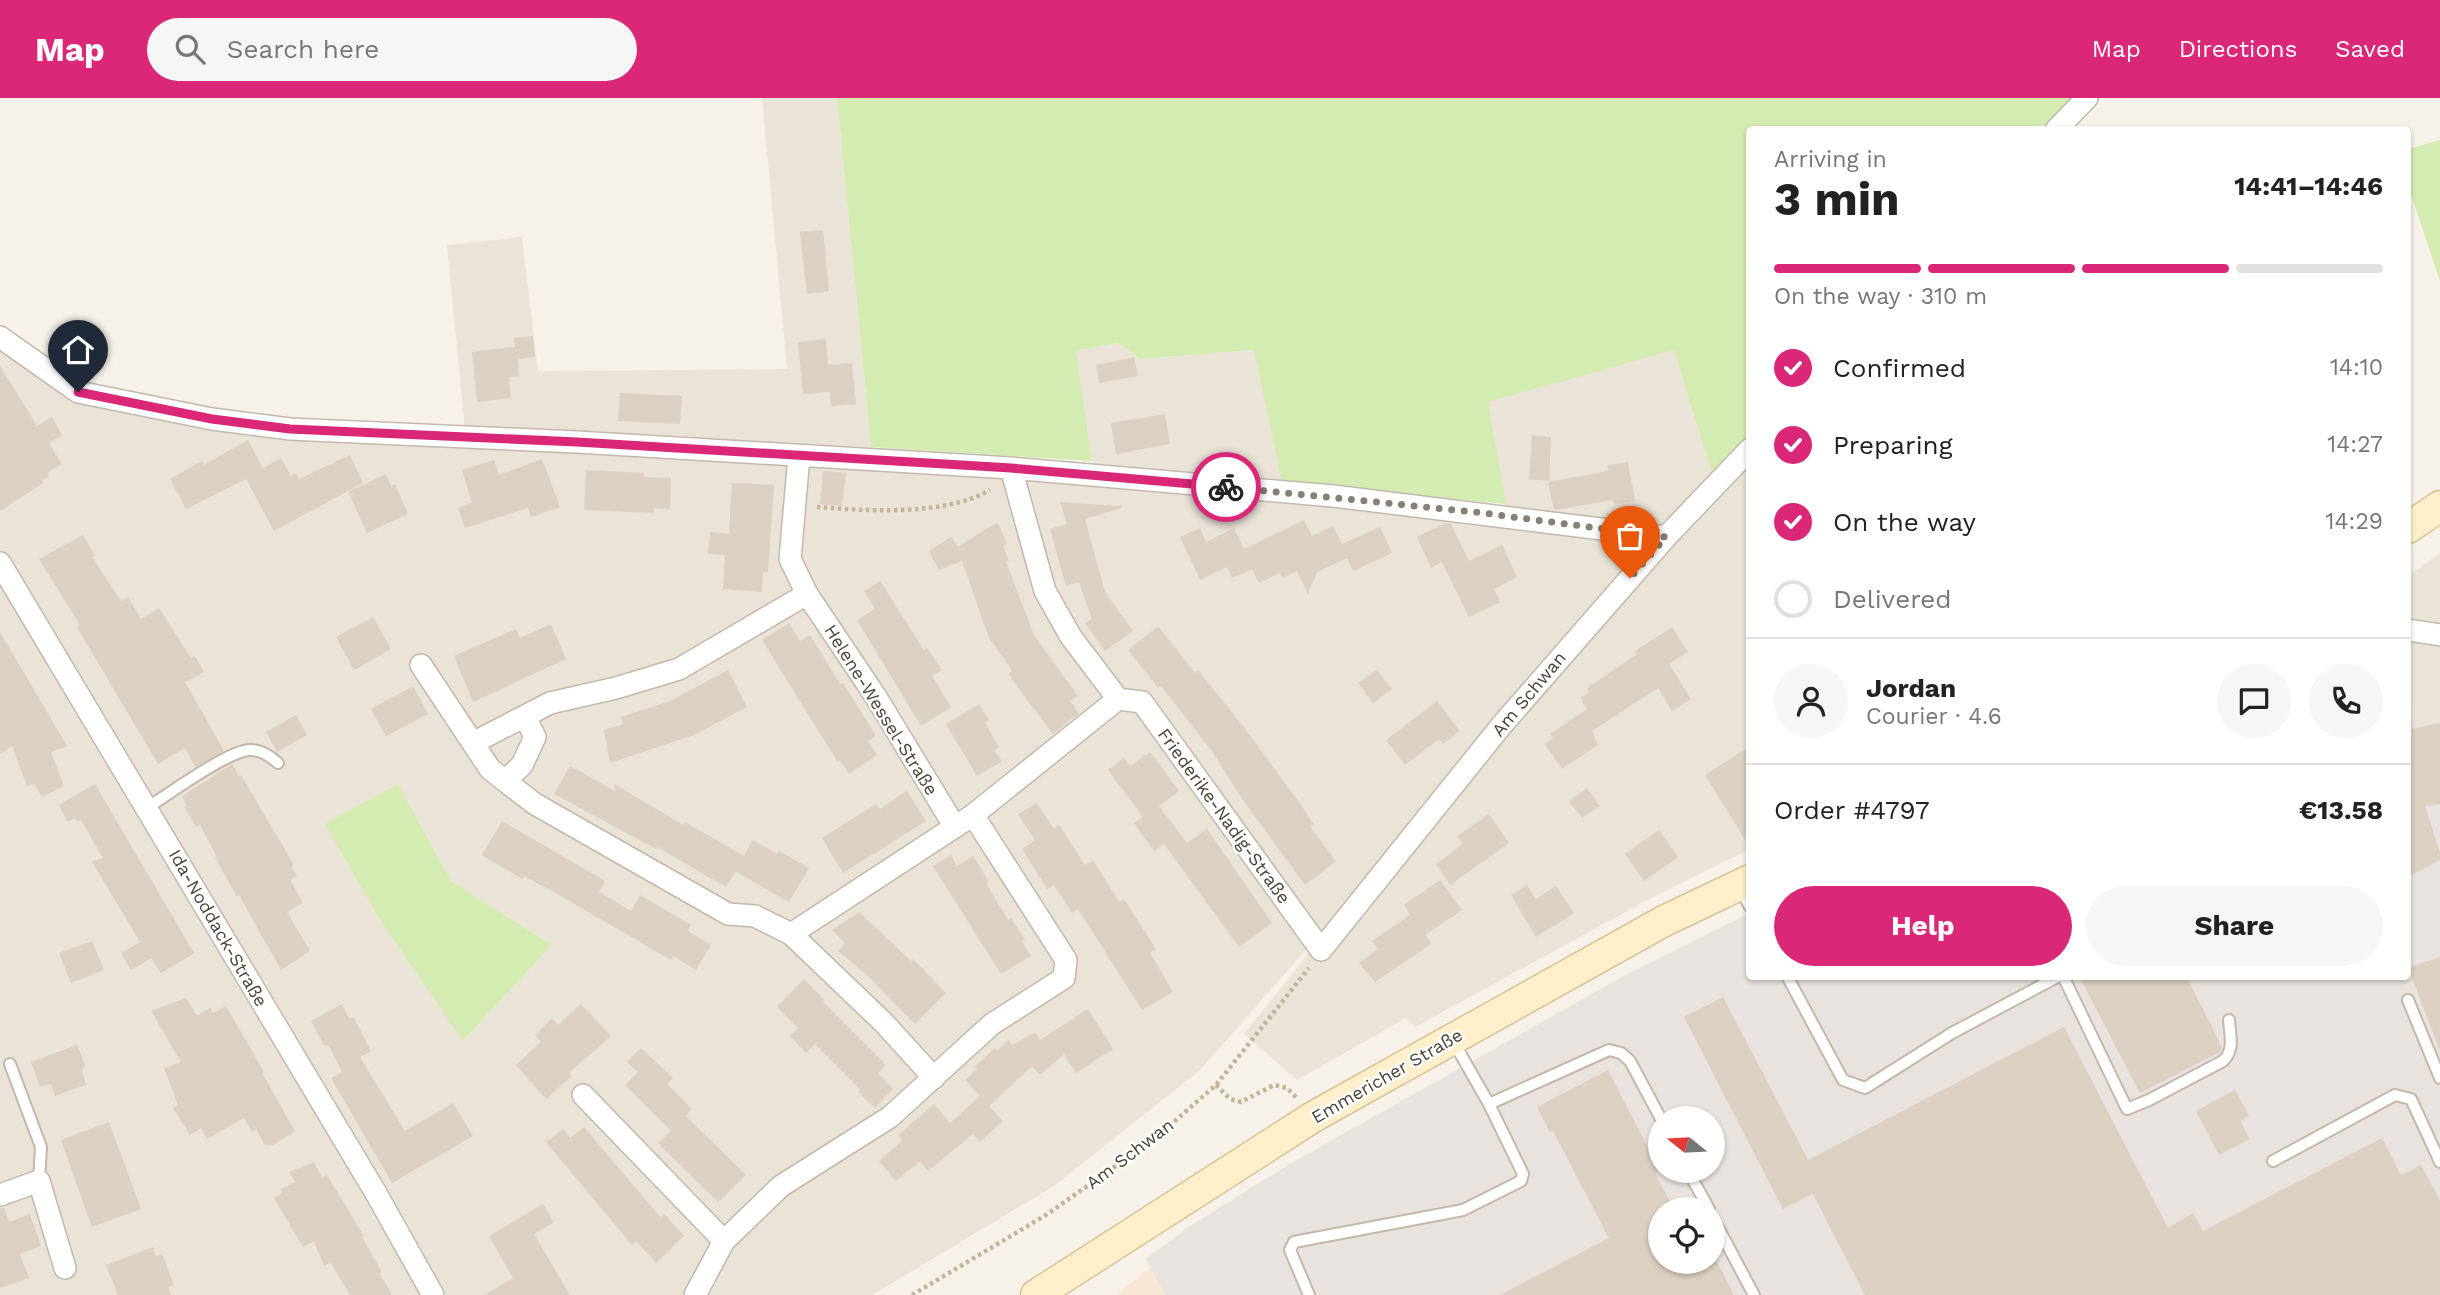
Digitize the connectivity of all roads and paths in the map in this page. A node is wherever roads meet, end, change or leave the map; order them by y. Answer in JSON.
{"nodes":[{"id":1,"x":2087,"y":98,"type":"edge"},
{"id":2,"x":2060,"y":126,"type":"edge"},
{"id":3,"x":0,"y":337,"type":"edge"},
{"id":4,"x":1746,"y":453,"type":"edge"},
{"id":5,"x":799,"y":456,"type":"junction"},
{"id":6,"x":1013,"y":473,"type":"junction"},
{"id":7,"x":795,"y":505,"type":"junction"},
{"id":8,"x":2440,"y":506,"type":"edge"},
{"id":9,"x":2411,"y":526,"type":"edge"},
{"id":10,"x":1666,"y":537,"type":"junction"},
{"id":11,"x":0,"y":563,"type":"edge"},
{"id":12,"x":807,"y":594,"type":"junction"},
{"id":13,"x":2411,"y":630,"type":"edge"},
{"id":14,"x":2440,"y":635,"type":"edge"},
{"id":15,"x":421,"y":665,"type":"dead end"},
{"id":16,"x":1118,"y":699,"type":"junction"},
{"id":17,"x":525,"y":716,"type":"junction"},
{"id":18,"x":473,"y":743,"type":"junction"},
{"id":19,"x":278,"y":763,"type":"dead end"},
{"id":20,"x":505,"y":781,"type":"junction"},
{"id":21,"x":147,"y":808,"type":"junction"},
{"id":22,"x":964,"y":821,"type":"junction"},
{"id":23,"x":1746,"y":891,"type":"edge"},
{"id":24,"x":791,"y":934,"type":"junction"},
{"id":25,"x":1315,"y":959,"type":"junction"},
{"id":26,"x":1789,"y":980,"type":"edge"},
{"id":27,"x":2053,"y":980,"type":"edge"},
{"id":28,"x":2063,"y":980,"type":"edge"},
{"id":29,"x":2408,"y":1000,"type":"dead end"},
{"id":30,"x":2229,"y":1020,"type":"dead end"},
{"id":31,"x":1452,"y":1038,"type":"junction"},
{"id":32,"x":10,"y":1064,"type":"dead end"},
{"id":33,"x":934,"y":1078,"type":"junction"},
{"id":34,"x":2440,"y":1078,"type":"edge"},
{"id":35,"x":1216,"y":1085,"type":"junction"},
{"id":36,"x":583,"y":1096,"type":"dead end"},
{"id":37,"x":1489,"y":1104,"type":"junction"},
{"id":38,"x":1654,"y":1106,"type":"edge"},
{"id":39,"x":1313,"y":1117,"type":"junction"},
{"id":40,"x":2273,"y":1161,"type":"dead end"},
{"id":41,"x":2440,"y":1162,"type":"edge"},
{"id":42,"x":39,"y":1181,"type":"junction"},
{"id":43,"x":0,"y":1195,"type":"edge"},
{"id":44,"x":724,"y":1241,"type":"junction"},
{"id":45,"x":1725,"y":1241,"type":"edge"},
{"id":46,"x":65,"y":1268,"type":"dead end"},
{"id":47,"x":433,"y":1295,"type":"edge"},
{"id":48,"x":695,"y":1295,"type":"edge"},
{"id":49,"x":912,"y":1295,"type":"edge"},
{"id":50,"x":1036,"y":1295,"type":"edge"},
{"id":51,"x":1309,"y":1295,"type":"edge"},
{"id":52,"x":1754,"y":1295,"type":"edge"}],
"edges":[{"from":1,"to":2,"type":"street"},
{"from":3,"to":5,"type":"street"},
{"from":4,"to":10,"type":"street","name":"Am Schwan"},
{"from":5,"to":6,"type":"street"},
{"from":5,"to":7,"type":"street","name":"Helene-Wessel-Straße"},
{"from":6,"to":7,"type":"path"},
{"from":6,"to":10,"type":"street"},
{"from":6,"to":16,"type":"street"},
{"from":7,"to":12,"type":"street","name":"Helene-Wessel-Straße"},
{"from":8,"to":9,"type":"main road"},
{"from":10,"to":25,"type":"street","name":"Am Schwan"},
{"from":11,"to":21,"type":"street","name":"Ida-Noddack-Straße"},
{"from":12,"to":17,"type":"street"},
{"from":12,"to":22,"type":"street","name":"Helene-Wessel-Straße"},
{"from":13,"to":14,"type":"street"},
{"from":15,"to":18,"type":"street"},
{"from":16,"to":22,"type":"street"},
{"from":16,"to":25,"type":"street","name":"Friederike-Nadig-Straße"},
{"from":17,"to":18,"type":"street"},
{"from":17,"to":20,"type":"street"},
{"from":18,"to":20,"type":"street"},
{"from":19,"to":21,"type":"lane"},
{"from":20,"to":24,"type":"street"},
{"from":21,"to":47,"type":"street","name":"Ida-Noddack-Straße"},
{"from":22,"to":24,"type":"street"},
{"from":22,"to":33,"type":"street","name":"Helene-Wessel-Straße"},
{"from":23,"to":31,"type":"main road","name":"Emmericher Straße"},
{"from":24,"to":33,"type":"street"},
{"from":25,"to":35,"type":"path","name":"Am Schwan"},
{"from":26,"to":27,"type":"lane"},
{"from":28,"to":30,"type":"lane"},
{"from":29,"to":34,"type":"lane"},
{"from":31,"to":37,"type":"lane"},
{"from":31,"to":39,"type":"main road","name":"Emmericher Straße"},
{"from":32,"to":42,"type":"lane"},
{"from":33,"to":44,"type":"street"},
{"from":35,"to":39,"type":"path"},
{"from":35,"to":49,"type":"path","name":"Am Schwan"},
{"from":36,"to":44,"type":"street"},
{"from":37,"to":38,"type":"lane"},
{"from":37,"to":51,"type":"lane"},
{"from":39,"to":50,"type":"main road","name":"Emmericher Straße"},
{"from":40,"to":41,"type":"lane"},
{"from":42,"to":43,"type":"street"},
{"from":42,"to":46,"type":"street"},
{"from":44,"to":48,"type":"street"},
{"from":45,"to":52,"type":"lane"}]}
